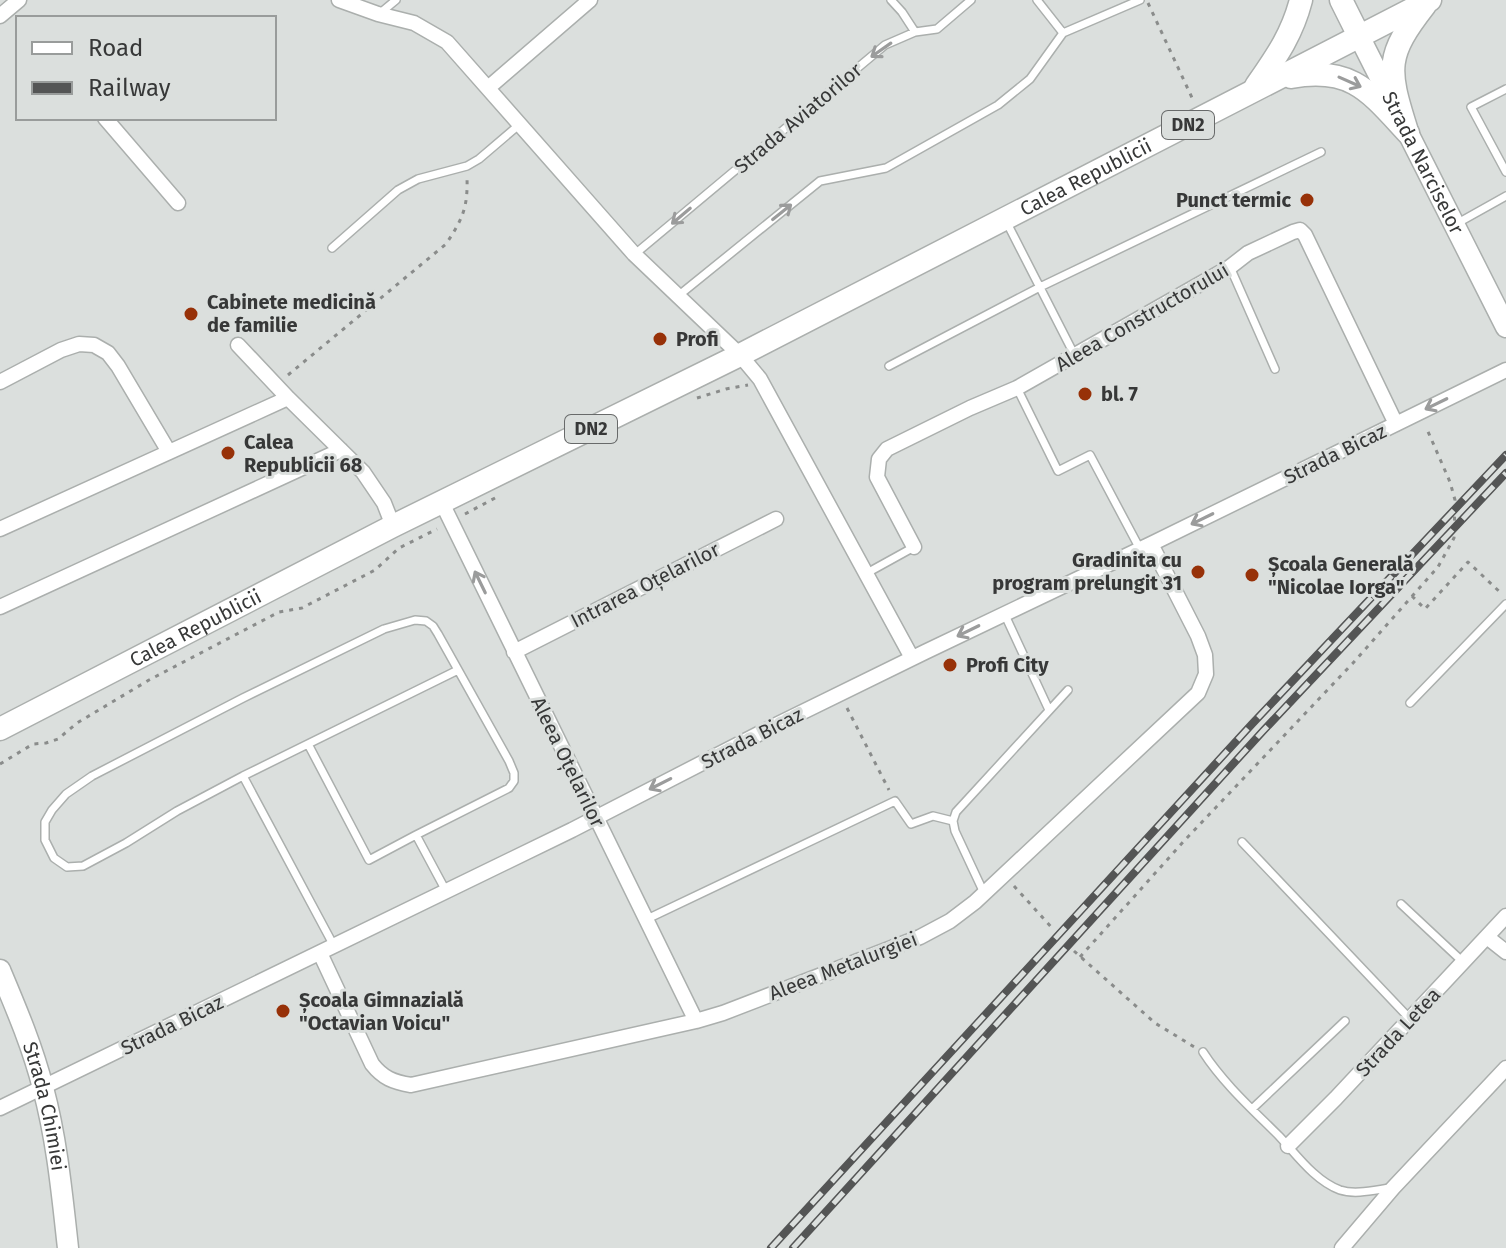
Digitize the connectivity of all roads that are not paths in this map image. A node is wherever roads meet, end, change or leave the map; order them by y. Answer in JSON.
{"nodes":[{"id":1,"x":339,"y":0,"type":"edge"},
{"id":2,"x":396,"y":0,"type":"edge"},
{"id":3,"x":590,"y":0,"type":"edge"},
{"id":4,"x":891,"y":0,"type":"edge"},
{"id":5,"x":971,"y":0,"type":"edge"},
{"id":6,"x":1037,"y":0,"type":"edge"},
{"id":7,"x":1140,"y":0,"type":"edge"},
{"id":8,"x":1301,"y":0,"type":"edge"},
{"id":9,"x":1341,"y":0,"type":"edge"},
{"id":10,"x":1429,"y":0,"type":"edge"},
{"id":11,"x":378,"y":14,"type":"junction"},
{"id":12,"x":915,"y":32,"type":"junction"},
{"id":13,"x":1063,"y":33,"type":"junction"},
{"id":14,"x":1359,"y":36,"type":"junction"},
{"id":15,"x":1274,"y":80,"type":"junction"},
{"id":16,"x":488,"y":88,"type":"junction"},
{"id":17,"x":1506,"y":89,"type":"edge"},
{"id":18,"x":1252,"y":92,"type":"junction"},
{"id":19,"x":107,"y":120,"type":"edge"},
{"id":20,"x":520,"y":124,"type":"junction"},
{"id":21,"x":1408,"y":133,"type":"junction"},
{"id":22,"x":1321,"y":152,"type":"dead end"},
{"id":23,"x":1506,"y":172,"type":"edge"},
{"id":24,"x":1506,"y":196,"type":"edge"},
{"id":25,"x":178,"y":203,"type":"dead end"},
{"id":26,"x":1005,"y":219,"type":"junction"},
{"id":27,"x":1454,"y":225,"type":"junction"},
{"id":28,"x":332,"y":248,"type":"dead end"},
{"id":29,"x":634,"y":254,"type":"junction"},
{"id":30,"x":1230,"y":267,"type":"junction"},
{"id":31,"x":1040,"y":287,"type":"junction"},
{"id":32,"x":678,"y":296,"type":"junction"},
{"id":33,"x":1506,"y":327,"type":"edge"},
{"id":34,"x":238,"y":345,"type":"dead end"},
{"id":35,"x":740,"y":355,"type":"junction"},
{"id":36,"x":1075,"y":356,"type":"junction"},
{"id":37,"x":889,"y":366,"type":"dead end"},
{"id":38,"x":1275,"y":369,"type":"dead end"},
{"id":39,"x":1506,"y":370,"type":"edge"},
{"id":40,"x":0,"y":382,"type":"edge"},
{"id":41,"x":1017,"y":388,"type":"junction"},
{"id":42,"x":288,"y":398,"type":"junction"},
{"id":43,"x":1396,"y":424,"type":"junction"},
{"id":44,"x":341,"y":450,"type":"junction"},
{"id":45,"x":169,"y":452,"type":"junction"},
{"id":46,"x":446,"y":512,"type":"junction"},
{"id":47,"x":776,"y":519,"type":"dead end"},
{"id":48,"x":393,"y":526,"type":"junction"},
{"id":49,"x":0,"y":529,"type":"edge"},
{"id":50,"x":1145,"y":546,"type":"junction"},
{"id":51,"x":914,"y":547,"type":"joint"},
{"id":52,"x":865,"y":575,"type":"junction"},
{"id":53,"x":1506,"y":601,"type":"edge"},
{"id":54,"x":0,"y":607,"type":"edge"},
{"id":55,"x":1004,"y":613,"type":"junction"},
{"id":56,"x":514,"y":652,"type":"junction"},
{"id":57,"x":912,"y":658,"type":"junction"},
{"id":58,"x":458,"y":670,"type":"junction"},
{"id":59,"x":1068,"y":690,"type":"dead end"},
{"id":60,"x":1410,"y":703,"type":"dead end"},
{"id":61,"x":1049,"y":710,"type":"junction"},
{"id":62,"x":0,"y":729,"type":"edge"},
{"id":63,"x":308,"y":744,"type":"junction"},
{"id":64,"x":243,"y":776,"type":"junction"},
{"id":65,"x":595,"y":818,"type":"junction"},
{"id":66,"x":953,"y":821,"type":"junction"},
{"id":67,"x":416,"y":835,"type":"junction"},
{"id":68,"x":1242,"y":842,"type":"dead end"},
{"id":69,"x":446,"y":891,"type":"junction"},
{"id":70,"x":984,"y":893,"type":"junction"},
{"id":71,"x":1401,"y":904,"type":"dead end"},
{"id":72,"x":1506,"y":916,"type":"edge"},
{"id":73,"x":645,"y":920,"type":"junction"},
{"id":74,"x":1487,"y":937,"type":"junction"},
{"id":75,"x":327,"y":950,"type":"junction"},
{"id":76,"x":1506,"y":952,"type":"edge"},
{"id":77,"x":1463,"y":962,"type":"junction"},
{"id":78,"x":0,"y":970,"type":"edge"},
{"id":79,"x":1410,"y":1019,"type":"junction"},
{"id":80,"x":696,"y":1021,"type":"junction"},
{"id":81,"x":1345,"y":1021,"type":"dead end"},
{"id":82,"x":1203,"y":1052,"type":"road end"},
{"id":83,"x":1506,"y":1068,"type":"edge"},
{"id":84,"x":43,"y":1086,"type":"junction"},
{"id":85,"x":0,"y":1108,"type":"edge"},
{"id":86,"x":1252,"y":1109,"type":"junction"},
{"id":87,"x":1288,"y":1146,"type":"junction"},
{"id":88,"x":1393,"y":1188,"type":"junction"},
{"id":89,"x":68,"y":1248,"type":"edge"},
{"id":90,"x":1342,"y":1248,"type":"edge"}],
"edges":[{"from":1,"to":11,"type":"street"},
{"from":2,"to":11,"type":"lane"},
{"from":3,"to":16,"type":"street"},
{"from":4,"to":12,"type":"lane"},
{"from":5,"to":12,"type":"lane","name":"Strada Aviatorilor"},
{"from":6,"to":13,"type":"lane"},
{"from":7,"to":13,"type":"lane"},
{"from":8,"to":18,"type":"main road"},
{"from":9,"to":14,"type":"main road","name":"Strada Narciselor"},
{"from":10,"to":14,"type":"main road","name":"Calea Republicii","number":"DN2"},
{"from":10,"to":21,"type":"main road"},
{"from":11,"to":16,"type":"street"},
{"from":12,"to":29,"type":"lane","name":"Strada Aviatorilor","one_way":true},
{"from":32,"to":13,"type":"lane","one_way":true},
{"from":14,"to":15,"type":"main road","name":"Calea Republicii","number":"DN2"},
{"from":14,"to":21,"type":"street","name":"Strada Narciselor"},
{"from":15,"to":18,"type":"main road","name":"Calea Republicii","number":"DN2"},
{"from":15,"to":21,"type":"main road","one_way":true},
{"from":16,"to":20,"type":"street"},
{"from":17,"to":23,"type":"lane"},
{"from":18,"to":26,"type":"main road","name":"Calea Republicii","number":"DN2"},
{"from":19,"to":25,"type":"street"},
{"from":20,"to":28,"type":"lane"},
{"from":20,"to":29,"type":"street"},
{"from":21,"to":27,"type":"street","name":"Strada Narciselor"},
{"from":22,"to":31,"type":"lane"},
{"from":24,"to":27,"type":"lane"},
{"from":26,"to":31,"type":"lane"},
{"from":26,"to":35,"type":"main road","name":"Calea Republicii","number":"DN2"},
{"from":27,"to":33,"type":"street","name":"Strada Narciselor"},
{"from":29,"to":32,"type":"street"},
{"from":30,"to":36,"type":"street","name":"Aleea Constructorului"},
{"from":30,"to":38,"type":"lane"},
{"from":30,"to":43,"type":"street","name":"Aleea Constructorului"},
{"from":31,"to":36,"type":"lane"},
{"from":31,"to":37,"type":"lane"},
{"from":32,"to":35,"type":"street"},
{"from":34,"to":42,"type":"street"},
{"from":35,"to":46,"type":"main road","name":"Calea Republicii","number":"DN2"},
{"from":35,"to":52,"type":"street"},
{"from":36,"to":41,"type":"street","name":"Aleea Constructorului"},
{"from":39,"to":43,"type":"street","name":"Strada Bicaz","one_way":true},
{"from":40,"to":45,"type":"street"},
{"from":41,"to":50,"type":"lane"},
{"from":41,"to":51,"type":"street","name":"Aleea Constructorului"},
{"from":42,"to":44,"type":"street"},
{"from":42,"to":45,"type":"street"},
{"from":43,"to":50,"type":"street","name":"Strada Bicaz","one_way":true},
{"from":44,"to":48,"type":"street"},
{"from":44,"to":54,"type":"street"},
{"from":45,"to":49,"type":"street"},
{"from":46,"to":48,"type":"main road","name":"Calea Republicii","number":"DN2"},
{"from":56,"to":46,"type":"street","name":"Aleea Oțelarilor","one_way":true},
{"from":47,"to":56,"type":"street","name":"Intrarea Oțelarilor"},
{"from":48,"to":62,"type":"main road","name":"Calea Republicii","number":"DN2"},
{"from":50,"to":55,"type":"street","name":"Strada Bicaz"},
{"from":50,"to":70,"type":"street","name":"Aleea Metalurgiei"},
{"from":51,"to":52,"type":"lane"},
{"from":52,"to":57,"type":"street"},
{"from":53,"to":60,"type":"lane"},
{"from":55,"to":57,"type":"street","name":"Strada Bicaz","one_way":true},
{"from":55,"to":61,"type":"lane"},
{"from":56,"to":65,"type":"street","name":"Aleea Oțelarilor"},
{"from":57,"to":65,"type":"street","name":"Strada Bicaz","one_way":true},
{"from":58,"to":63,"type":"lane"},
{"from":58,"to":64,"type":"lane"},
{"from":58,"to":67,"type":"lane"},
{"from":59,"to":61,"type":"lane"},
{"from":61,"to":66,"type":"lane"},
{"from":63,"to":64,"type":"lane"},
{"from":63,"to":67,"type":"lane"},
{"from":64,"to":75,"type":"lane"},
{"from":65,"to":69,"type":"street","name":"Strada Bicaz"},
{"from":65,"to":73,"type":"street","name":"Aleea Oțelarilor"},
{"from":66,"to":70,"type":"lane"},
{"from":66,"to":73,"type":"lane"},
{"from":67,"to":69,"type":"lane"},
{"from":68,"to":79,"type":"lane"},
{"from":69,"to":75,"type":"street","name":"Strada Bicaz"},
{"from":70,"to":80,"type":"street","name":"Aleea Metalurgiei"},
{"from":71,"to":77,"type":"lane"},
{"from":72,"to":74,"type":"street","name":"Strada Letea"},
{"from":73,"to":80,"type":"street","name":"Aleea Oțelarilor"},
{"from":74,"to":76,"type":"street"},
{"from":74,"to":77,"type":"street","name":"Strada Letea"},
{"from":75,"to":80,"type":"street","name":"Aleea Metalurgiei"},
{"from":75,"to":84,"type":"street","name":"Strada Bicaz"},
{"from":77,"to":79,"type":"street","name":"Strada Letea"},
{"from":78,"to":84,"type":"street","name":"Strada Chimiei"},
{"from":79,"to":87,"type":"street","name":"Strada Letea"},
{"from":81,"to":86,"type":"lane"},
{"from":82,"to":86,"type":"lane"},
{"from":83,"to":88,"type":"street"},
{"from":84,"to":85,"type":"street","name":"Strada Bicaz"},
{"from":84,"to":89,"type":"street","name":"Strada Chimiei"},
{"from":86,"to":87,"type":"lane"},
{"from":87,"to":88,"type":"lane"},
{"from":88,"to":90,"type":"street"}]}
